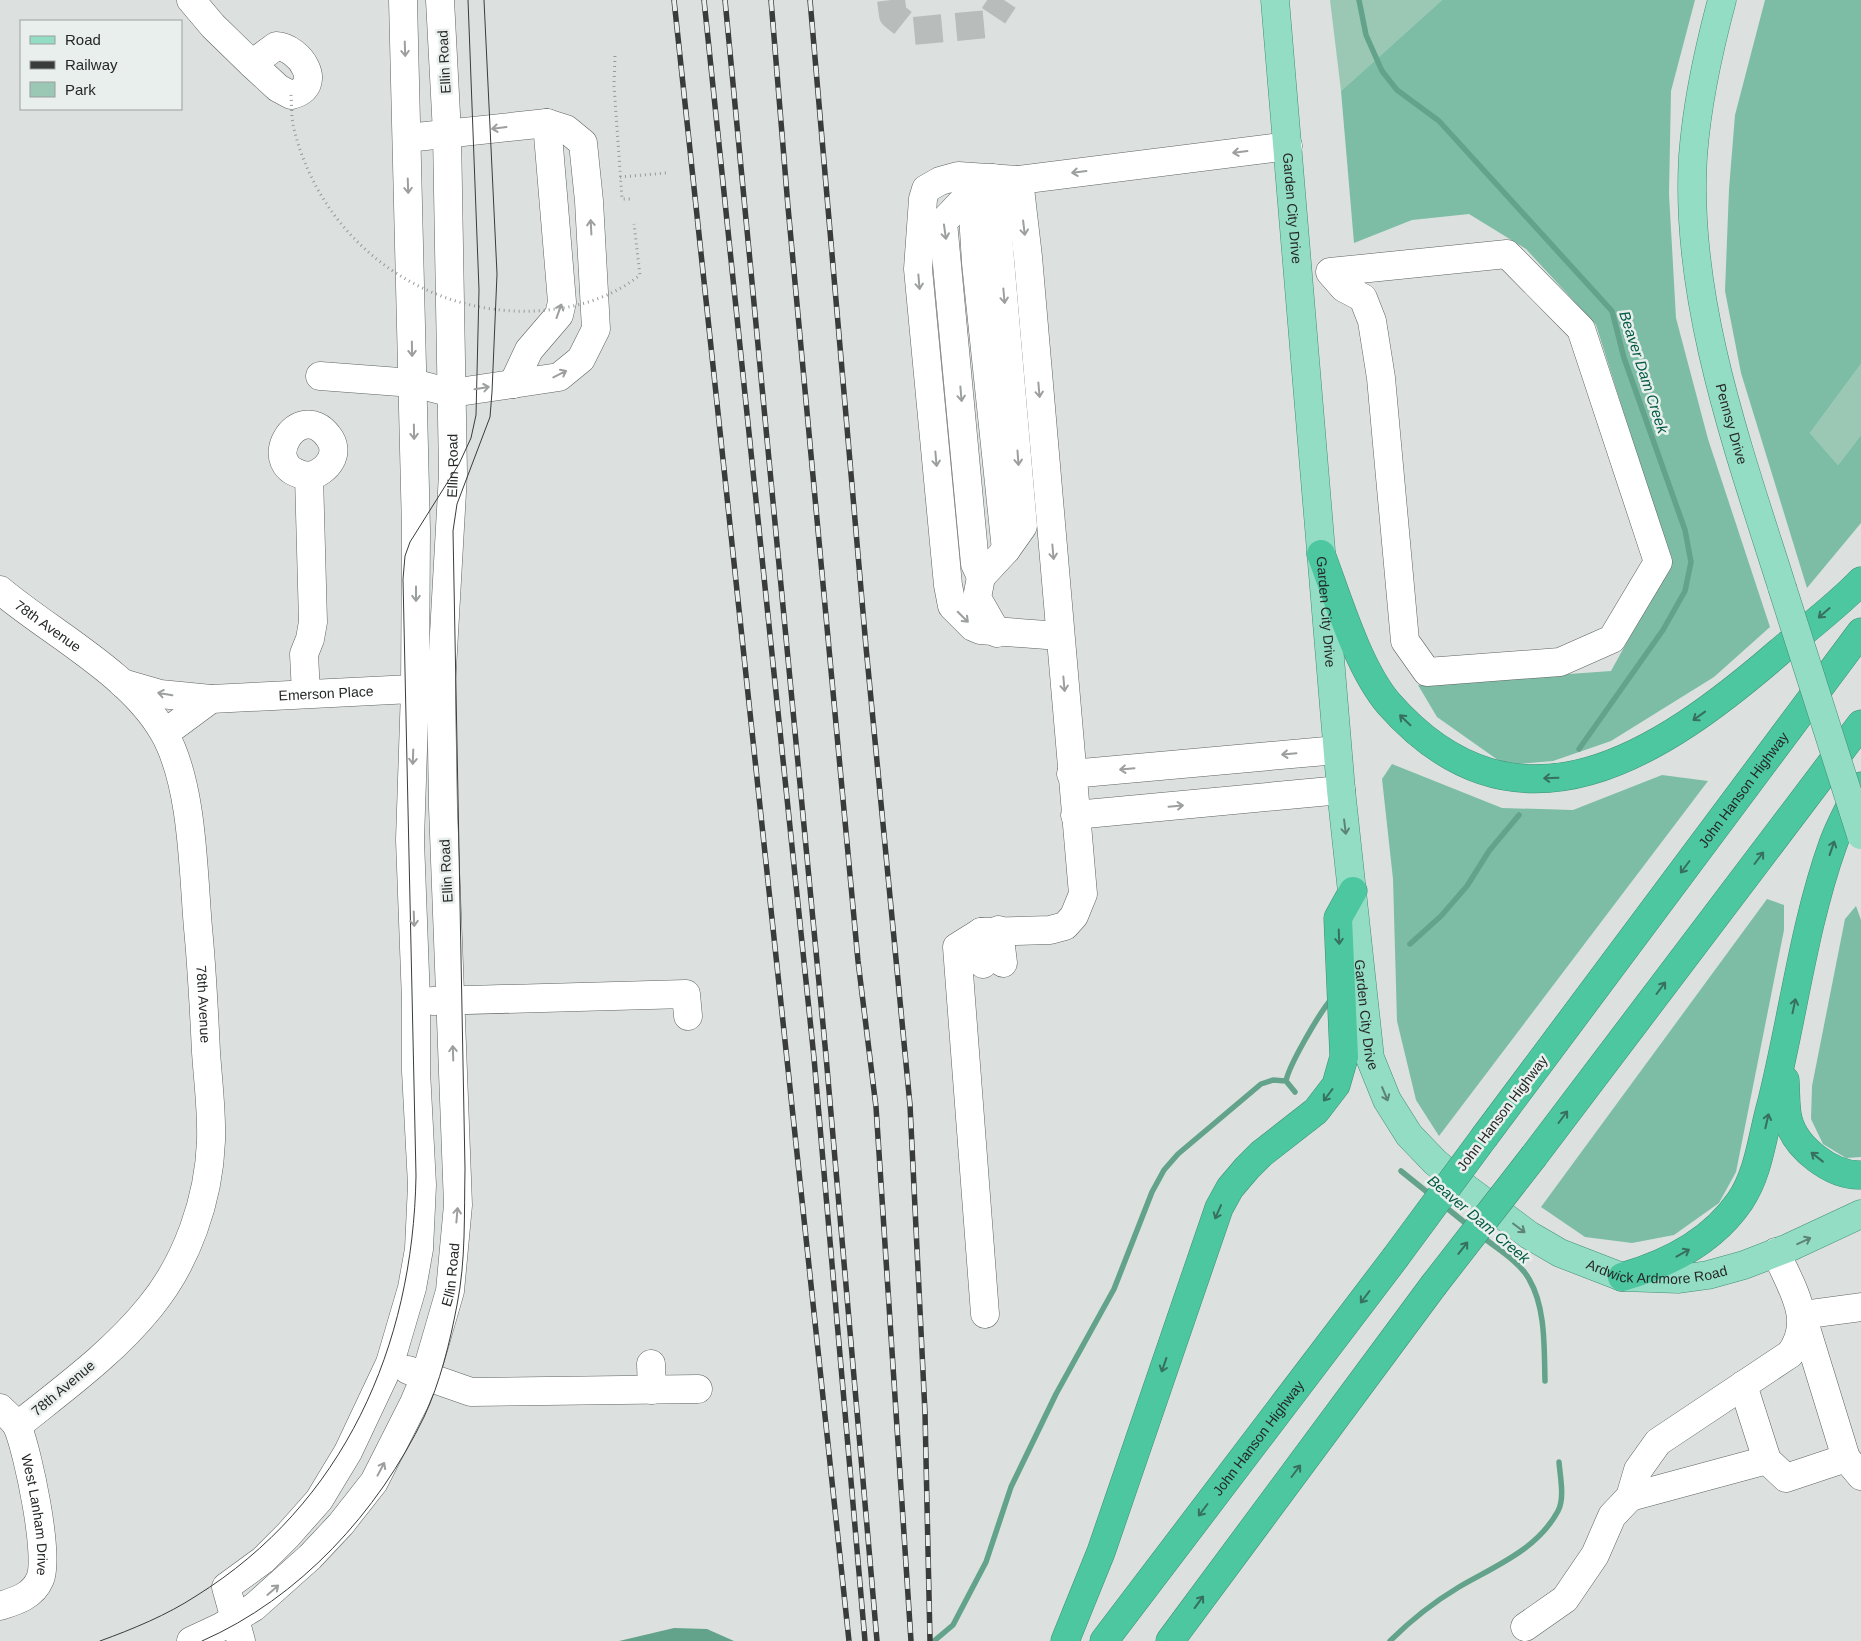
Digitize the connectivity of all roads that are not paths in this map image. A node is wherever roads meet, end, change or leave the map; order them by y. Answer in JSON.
{"nodes":[{"id":1,"x":191,"y":0,"type":"edge"},
{"id":2,"x":403,"y":0,"type":"edge"},
{"id":3,"x":440,"y":0,"type":"edge"},
{"id":4,"x":1276,"y":0,"type":"edge"},
{"id":5,"x":1722,"y":0,"type":"edge"},
{"id":6,"x":252,"y":64,"type":"junction"},
{"id":7,"x":547,"y":123,"type":"junction"},
{"id":8,"x":447,"y":133,"type":"junction"},
{"id":9,"x":407,"y":138,"type":"junction"},
{"id":10,"x":1288,"y":146,"type":"junction"},
{"id":11,"x":989,"y":183,"type":"junction"},
{"id":12,"x":1298,"y":270,"type":"junction"},
{"id":13,"x":1330,"y":272,"type":"junction"},
{"id":14,"x":320,"y":376,"type":"dead end"},
{"id":15,"x":413,"y":383,"type":"junction"},
{"id":16,"x":513,"y":384,"type":"junction"},
{"id":17,"x":452,"y":394,"type":"junction"},
{"id":18,"x":309,"y":476,"type":"dead end"},
{"id":19,"x":1321,"y":554,"type":"junction"},
{"id":20,"x":981,"y":577,"type":"junction"},
{"id":21,"x":1861,"y":581,"type":"edge"},
{"id":22,"x":2,"y":597,"type":"edge"},
{"id":23,"x":1861,"y":632,"type":"edge"},
{"id":24,"x":997,"y":633,"type":"junction"},
{"id":25,"x":1060,"y":636,"type":"junction"},
{"id":26,"x":121,"y":682,"type":"junction"},
{"id":27,"x":428,"y":688,"type":"junction"},
{"id":28,"x":306,"y":694,"type":"junction"},
{"id":29,"x":211,"y":698,"type":"junction"},
{"id":30,"x":1861,"y":724,"type":"edge"},
{"id":31,"x":165,"y":734,"type":"junction"},
{"id":32,"x":1337,"y":750,"type":"junction"},
{"id":33,"x":1071,"y":774,"type":"junction"},
{"id":34,"x":1861,"y":786,"type":"edge"},
{"id":35,"x":1341,"y":790,"type":"junction"},
{"id":36,"x":1075,"y":815,"type":"junction"},
{"id":37,"x":1861,"y":835,"type":"edge"},
{"id":38,"x":1353,"y":892,"type":"junction"},
{"id":39,"x":990,"y":931,"type":"junction"},
{"id":40,"x":993,"y":963,"type":"dead end"},
{"id":41,"x":452,"y":1000,"type":"junction"},
{"id":42,"x":416,"y":1001,"type":"junction"},
{"id":43,"x":688,"y":1016,"type":"dead end"},
{"id":44,"x":1784,"y":1054,"type":"junction"},
{"id":45,"x":1861,"y":1175,"type":"edge"},
{"id":46,"x":1466,"y":1188,"type":"joint"},
{"id":47,"x":1861,"y":1214,"type":"edge"},
{"id":48,"x":1776,"y":1252,"type":"junction"},
{"id":49,"x":1622,"y":1277,"type":"junction"},
{"id":50,"x":1861,"y":1307,"type":"edge"},
{"id":51,"x":985,"y":1314,"type":"dead end"},
{"id":52,"x":1802,"y":1315,"type":"junction"},
{"id":53,"x":390,"y":1363,"type":"junction"},
{"id":54,"x":425,"y":1376,"type":"junction"},
{"id":55,"x":1744,"y":1385,"type":"junction"},
{"id":56,"x":698,"y":1389,"type":"dead end"},
{"id":57,"x":9,"y":1417,"type":"edge"},
{"id":58,"x":1767,"y":1460,"type":"junction"},
{"id":59,"x":1854,"y":1467,"type":"edge"},
{"id":60,"x":1630,"y":1497,"type":"junction"},
{"id":61,"x":0,"y":1606,"type":"edge"},
{"id":62,"x":1525,"y":1627,"type":"dead end"},
{"id":63,"x":238,"y":1630,"type":"edge"},
{"id":64,"x":191,"y":1641,"type":"edge"},
{"id":65,"x":1065,"y":1641,"type":"edge"},
{"id":66,"x":1104,"y":1641,"type":"edge"},
{"id":67,"x":1170,"y":1641,"type":"edge"}],
"edges":[{"from":1,"to":6,"type":"street"},
{"from":2,"to":9,"type":"street","name":"Ellin Road","one_way":true},
{"from":3,"to":8,"type":"street","name":"Ellin Road"},
{"from":4,"to":10,"type":"main road","name":"Garden City Drive"},
{"from":5,"to":37,"type":"main road","name":"Pennsy Drive","bridge":true},
{"from":6,"to":6,"type":"street"},
{"from":7,"to":8,"type":"street","one_way":true},
{"from":16,"to":7,"type":"street","one_way":true},
{"from":16,"to":7,"type":"street","one_way":true},
{"from":8,"to":9,"type":"street"},
{"from":8,"to":17,"type":"street","name":"Ellin Road"},
{"from":9,"to":15,"type":"street","name":"Ellin Road","one_way":true},
{"from":10,"to":11,"type":"street","one_way":true},
{"from":10,"to":12,"type":"main road","name":"Garden City Drive"},
{"from":11,"to":20,"type":"street","one_way":true},
{"from":11,"to":20,"type":"street","one_way":true},
{"from":11,"to":24,"type":"street","one_way":true},
{"from":11,"to":25,"type":"street","one_way":true},
{"from":12,"to":13,"type":"street"},
{"from":12,"to":19,"type":"main road","name":"Garden City Drive"},
{"from":13,"to":13,"type":"street"},
{"from":14,"to":15,"type":"street"},
{"from":15,"to":17,"type":"street"},
{"from":15,"to":27,"type":"street","name":"Ellin Road","one_way":true},
{"from":17,"to":16,"type":"street","one_way":true},
{"from":17,"to":27,"type":"street","name":"Ellin Road"},
{"from":18,"to":28,"type":"street"},
{"from":21,"to":19,"type":"highway","one_way":true},
{"from":19,"to":32,"type":"main road","name":"Garden City Drive"},
{"from":20,"to":24,"type":"street"},
{"from":22,"to":26,"type":"street","name":"78th Avenue"},
{"from":23,"to":66,"type":"highway","name":"John Hanson Highway","one_way":true,"bridge":true},
{"from":24,"to":25,"type":"street"},
{"from":25,"to":33,"type":"street","one_way":true},
{"from":29,"to":26,"type":"street","name":"Emerson Place","one_way":true},
{"from":26,"to":31,"type":"street","name":"78th Avenue"},
{"from":27,"to":28,"type":"street","name":"Emerson Place"},
{"from":27,"to":41,"type":"street","name":"Ellin Road"},
{"from":27,"to":42,"type":"street","name":"Ellin Road","one_way":true},
{"from":28,"to":29,"type":"street","name":"Emerson Place"},
{"from":29,"to":31,"type":"street"},
{"from":67,"to":30,"type":"highway","one_way":true,"bridge":true},
{"from":31,"to":57,"type":"street","name":"78th Avenue"},
{"from":32,"to":33,"type":"street","one_way":true},
{"from":32,"to":35,"type":"main road","name":"Garden City Drive"},
{"from":33,"to":36,"type":"street"},
{"from":44,"to":34,"type":"highway","one_way":true},
{"from":36,"to":35,"type":"street","one_way":true},
{"from":35,"to":38,"type":"main road","name":"Garden City Drive","one_way":true},
{"from":36,"to":39,"type":"street"},
{"from":38,"to":46,"type":"main road","name":"Garden City Drive","one_way":true},
{"from":38,"to":65,"type":"highway","one_way":true},
{"from":39,"to":40,"type":"street"},
{"from":39,"to":51,"type":"street"},
{"from":41,"to":42,"type":"street"},
{"from":41,"to":43,"type":"street"},
{"from":54,"to":41,"type":"street","name":"Ellin Road","one_way":true},
{"from":42,"to":53,"type":"street","name":"Ellin Road"},
{"from":45,"to":44,"type":"highway","one_way":true},
{"from":49,"to":44,"type":"highway","one_way":true},
{"from":46,"to":49,"type":"main road","name":"Ardwick Ardmore Road","one_way":true},
{"from":48,"to":47,"type":"main road","name":"Ardwick Ardmore Road","one_way":true},
{"from":48,"to":49,"type":"main road","name":"Ardwick Ardmore Road"},
{"from":48,"to":52,"type":"street"},
{"from":50,"to":52,"type":"street"},
{"from":52,"to":55,"type":"street"},
{"from":52,"to":59,"type":"street"},
{"from":53,"to":54,"type":"street"},
{"from":53,"to":63,"type":"street","name":"Ellin Road"},
{"from":54,"to":56,"type":"street"},
{"from":63,"to":54,"type":"street","name":"Ellin Road","one_way":true},
{"from":55,"to":58,"type":"street"},
{"from":55,"to":60,"type":"street"},
{"from":57,"to":61,"type":"street","name":"West Lanham Drive"},
{"from":58,"to":59,"type":"street"},
{"from":58,"to":60,"type":"street"},
{"from":60,"to":62,"type":"street"},
{"from":63,"to":64,"type":"street","name":"Ellin Road"}]}
